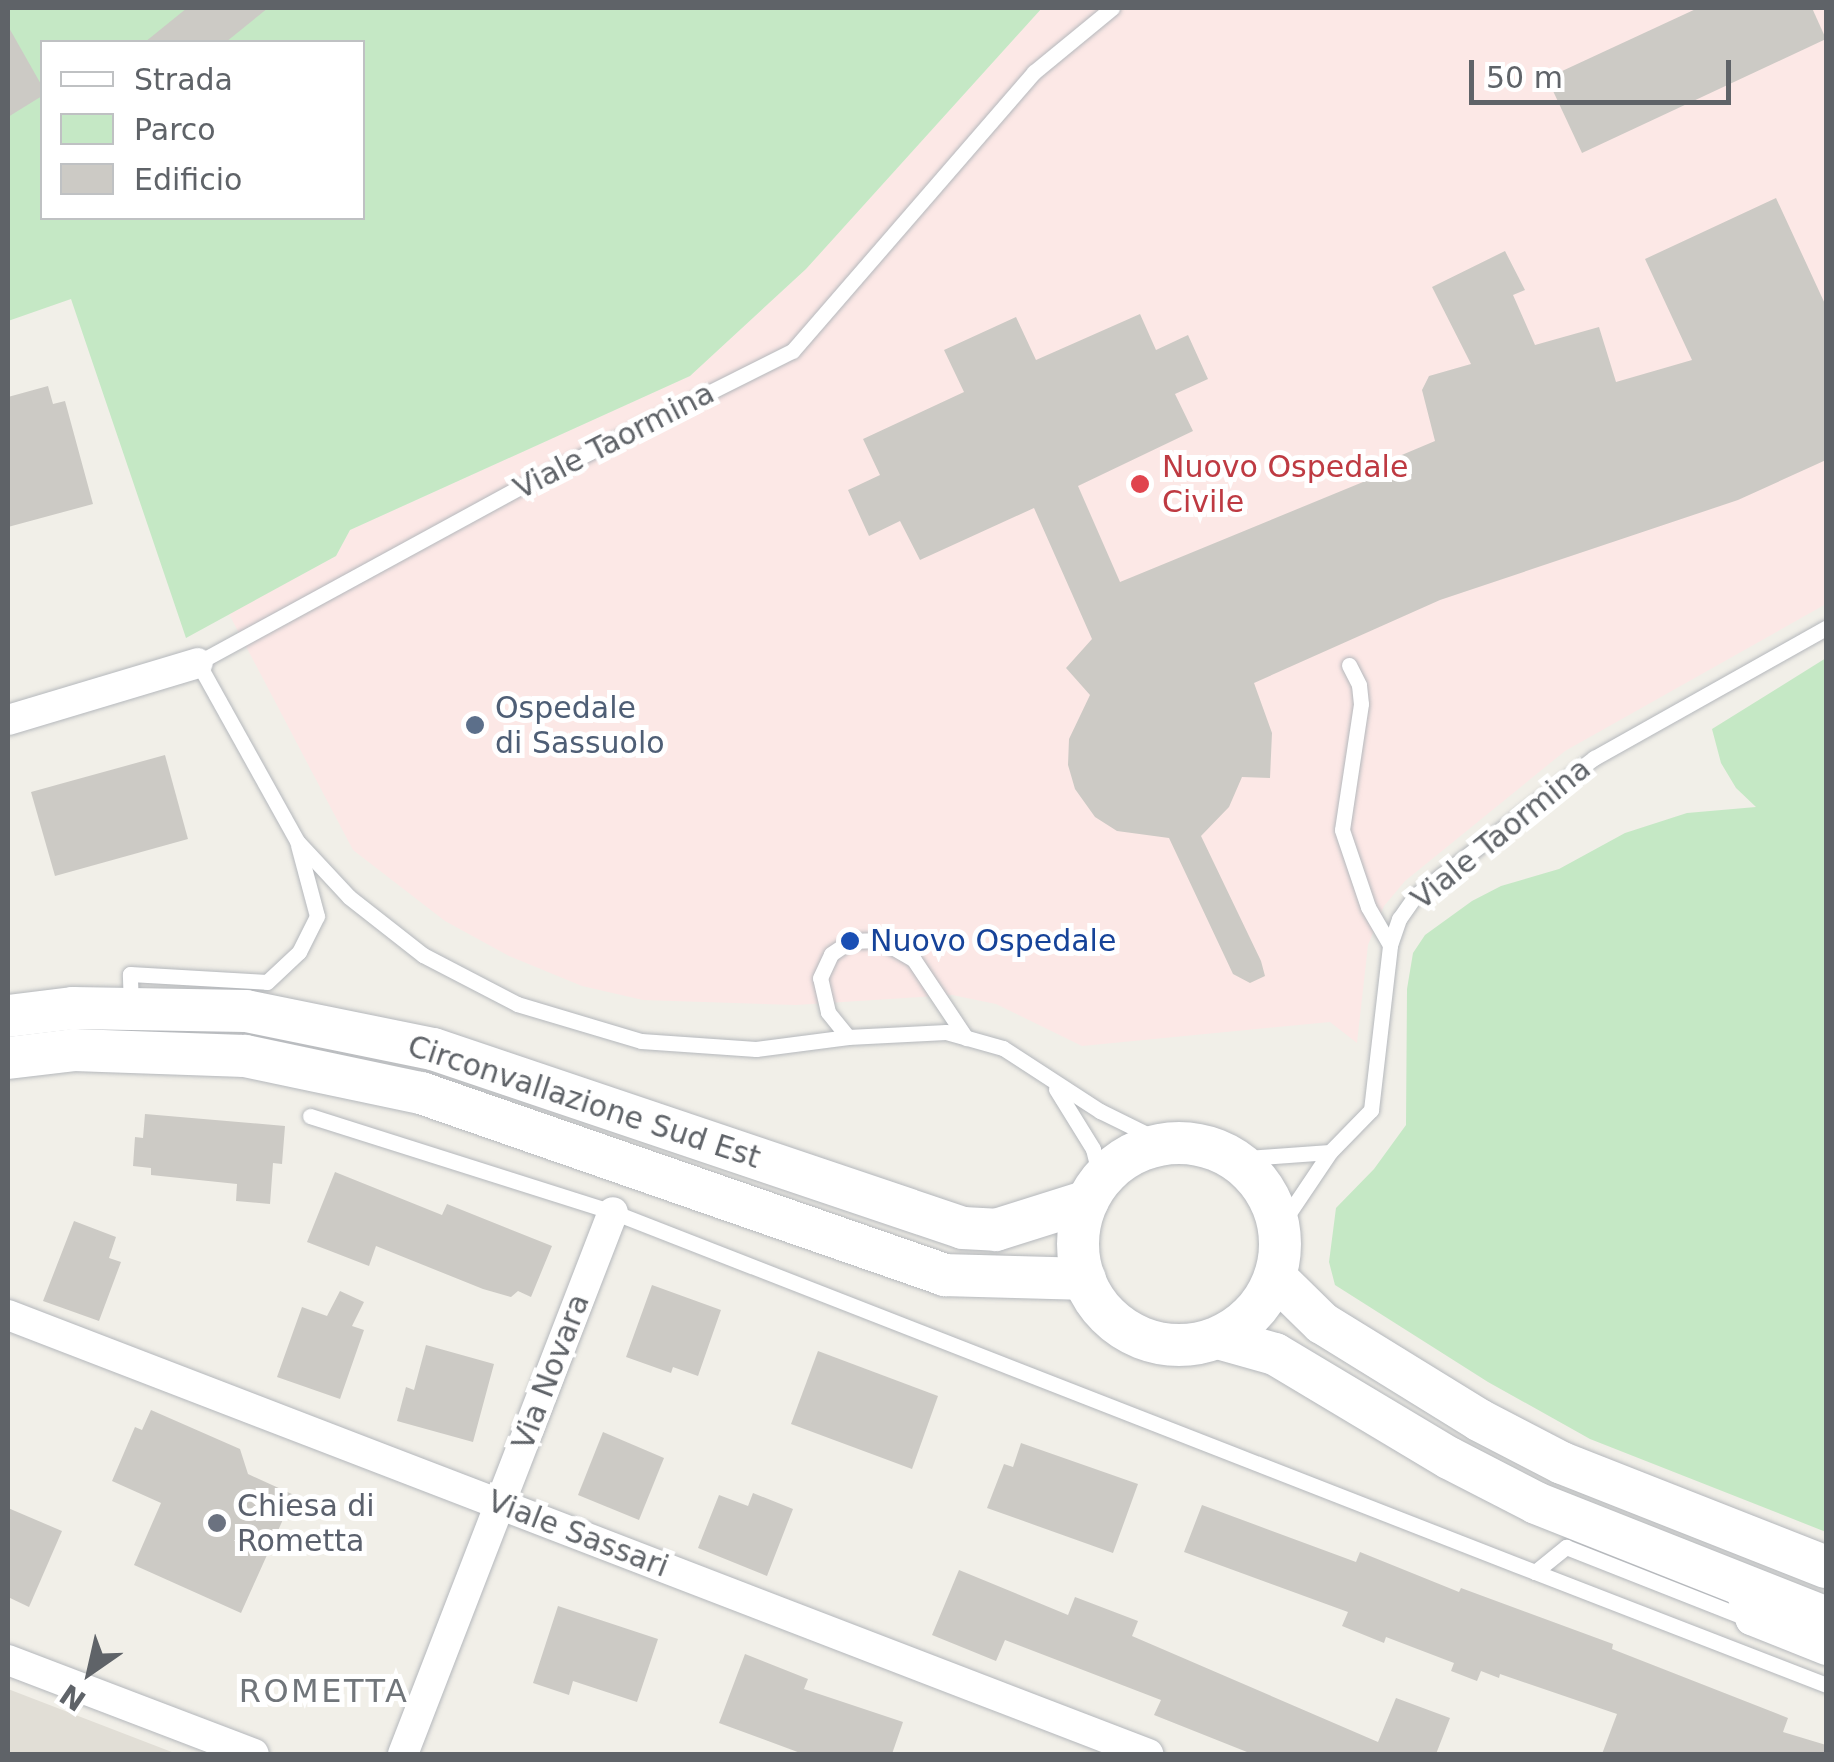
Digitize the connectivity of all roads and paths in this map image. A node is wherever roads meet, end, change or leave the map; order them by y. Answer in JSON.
{"nodes":[{"id":1,"x":1112,"y":8,"type":"edge"},
{"id":2,"x":1826,"y":628,"type":"edge"},
{"id":3,"x":198,"y":663,"type":"junction"},
{"id":4,"x":1349,"y":665,"type":"dead end"},
{"id":5,"x":8,"y":720,"type":"edge"},
{"id":6,"x":297,"y":842,"type":"junction"},
{"id":7,"x":1390,"y":945,"type":"junction"},
{"id":8,"x":131,"y":1008,"type":"junction"},
{"id":9,"x":8,"y":1016,"type":"edge"},
{"id":10,"x":848,"y":1037,"type":"junction"},
{"id":11,"x":966,"y":1038,"type":"junction"},
{"id":12,"x":8,"y":1058,"type":"edge"},
{"id":13,"x":1051,"y":1081,"type":"junction"},
{"id":14,"x":310,"y":1116,"type":"dead end"},
{"id":15,"x":1167,"y":1144,"type":"junction"},
{"id":16,"x":1330,"y":1152,"type":"junction"},
{"id":17,"x":1233,"y":1159,"type":"junction"},
{"id":18,"x":1094,"y":1191,"type":"junction"},
{"id":19,"x":613,"y":1212,"type":"junction"},
{"id":20,"x":1279,"y":1228,"type":"junction"},
{"id":21,"x":1275,"y":1278,"type":"junction"},
{"id":22,"x":1084,"y":1279,"type":"junction"},
{"id":23,"x":8,"y":1315,"type":"edge"},
{"id":24,"x":1218,"y":1338,"type":"junction"},
{"id":25,"x":500,"y":1504,"type":"junction"},
{"id":26,"x":1826,"y":1568,"type":"edge"},
{"id":27,"x":1535,"y":1572,"type":"junction"},
{"id":28,"x":1745,"y":1601,"type":"junction"},
{"id":29,"x":1826,"y":1618,"type":"edge"},
{"id":30,"x":1826,"y":1650,"type":"edge"},
{"id":31,"x":8,"y":1660,"type":"edge"},
{"id":32,"x":1826,"y":1685,"type":"edge"},
{"id":33,"x":254,"y":1754,"type":"edge"},
{"id":34,"x":404,"y":1754,"type":"edge"},
{"id":35,"x":1148,"y":1754,"type":"edge"}],
"edges":[{"from":1,"to":3,"type":"lane","name":"Viale Taormina"},
{"from":2,"to":7,"type":"lane","name":"Viale Taormina"},
{"from":3,"to":5,"type":"street","name":"Viale Taormina"},
{"from":3,"to":6,"type":"lane"},
{"from":4,"to":7,"type":"lane"},
{"from":6,"to":8,"type":"lane"},
{"from":6,"to":10,"type":"lane"},
{"from":7,"to":16,"type":"lane","name":"Viale Taormina"},
{"from":8,"to":9,"type":"main road","name":"Circonvallazione Sud Est"},
{"from":8,"to":18,"type":"main road","name":"Circonvallazione Sud Est"},
{"from":10,"to":11,"type":"lane"},
{"from":10,"to":11,"type":"lane"},
{"from":11,"to":13,"type":"lane"},
{"from":12,"to":22,"type":"main road","name":"Circonvallazione Sud Est"},
{"from":13,"to":15,"type":"lane"},
{"from":13,"to":18,"type":"lane"},
{"from":14,"to":19,"type":"lane"},
{"from":15,"to":17,"type":"main road","name":"Circonvallazione Sud Est"},
{"from":15,"to":18,"type":"main road","name":"Circonvallazione Sud Est"},
{"from":16,"to":17,"type":"lane"},
{"from":16,"to":20,"type":"lane","name":"Viale Taormina"},
{"from":17,"to":20,"type":"main road"},
{"from":18,"to":22,"type":"main road"},
{"from":19,"to":25,"type":"street","name":"Via Novara"},
{"from":19,"to":27,"type":"lane"},
{"from":20,"to":21,"type":"main road"},
{"from":21,"to":24,"type":"main road"},
{"from":21,"to":26,"type":"main road"},
{"from":22,"to":24,"type":"main road"},
{"from":23,"to":25,"type":"street","name":"Viale Sassari"},
{"from":24,"to":28,"type":"main road"},
{"from":25,"to":34,"type":"street","name":"Via Novara"},
{"from":25,"to":35,"type":"street","name":"Viale Sassari"},
{"from":27,"to":28,"type":"lane"},
{"from":27,"to":32,"type":"lane"},
{"from":28,"to":29,"type":"main road"},
{"from":28,"to":30,"type":"street"},
{"from":31,"to":33,"type":"street"}]}
